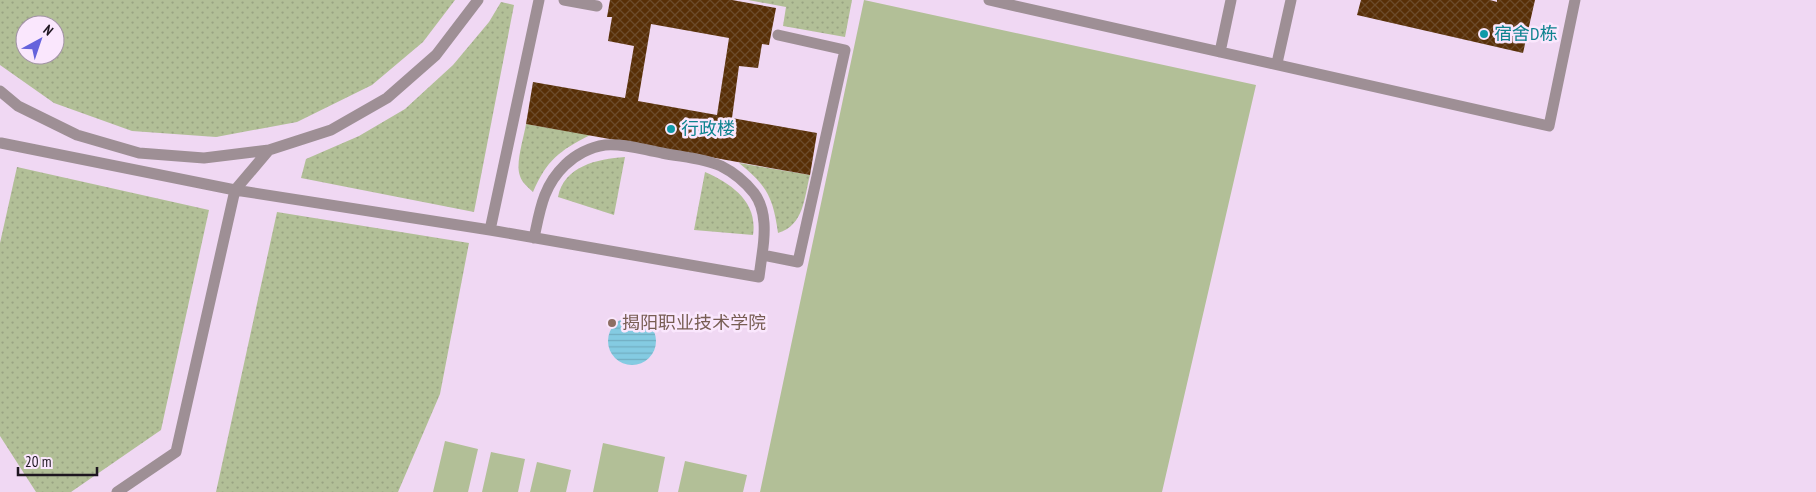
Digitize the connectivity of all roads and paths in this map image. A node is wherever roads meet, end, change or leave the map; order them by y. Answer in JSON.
{"nodes":[{"id":1,"x":478,"y":0,"type":"edge"},
{"id":2,"x":539,"y":0,"type":"edge"},
{"id":3,"x":564,"y":0,"type":"edge"},
{"id":4,"x":989,"y":0,"type":"edge"},
{"id":5,"x":1232,"y":0,"type":"edge"},
{"id":6,"x":1291,"y":0,"type":"edge"},
{"id":7,"x":1575,"y":0,"type":"edge"},
{"id":8,"x":597,"y":6,"type":"dead end"},
{"id":9,"x":778,"y":35,"type":"dead end"},
{"id":10,"x":1220,"y":52,"type":"junction"},
{"id":11,"x":1277,"y":63,"type":"junction"},
{"id":12,"x":0,"y":91,"type":"edge"},
{"id":13,"x":0,"y":144,"type":"edge"},
{"id":14,"x":269,"y":150,"type":"junction"},
{"id":15,"x":235,"y":190,"type":"junction"},
{"id":16,"x":490,"y":230,"type":"junction"},
{"id":17,"x":534,"y":238,"type":"junction"},
{"id":18,"x":762,"y":255,"type":"junction"},
{"id":19,"x":117,"y":492,"type":"edge"}],
"edges":[{"from":1,"to":14,"type":"lane"},
{"from":2,"to":16,"type":"lane"},
{"from":3,"to":8,"type":"lane"},
{"from":4,"to":10,"type":"lane"},
{"from":5,"to":10,"type":"lane"},
{"from":6,"to":11,"type":"lane"},
{"from":7,"to":11,"type":"lane"},
{"from":9,"to":18,"type":"lane"},
{"from":10,"to":11,"type":"lane"},
{"from":12,"to":14,"type":"lane"},
{"from":13,"to":15,"type":"lane"},
{"from":14,"to":15,"type":"lane"},
{"from":15,"to":16,"type":"lane"},
{"from":15,"to":19,"type":"lane"},
{"from":16,"to":17,"type":"lane"},
{"from":17,"to":18,"type":"lane"},
{"from":17,"to":18,"type":"lane"}]}
